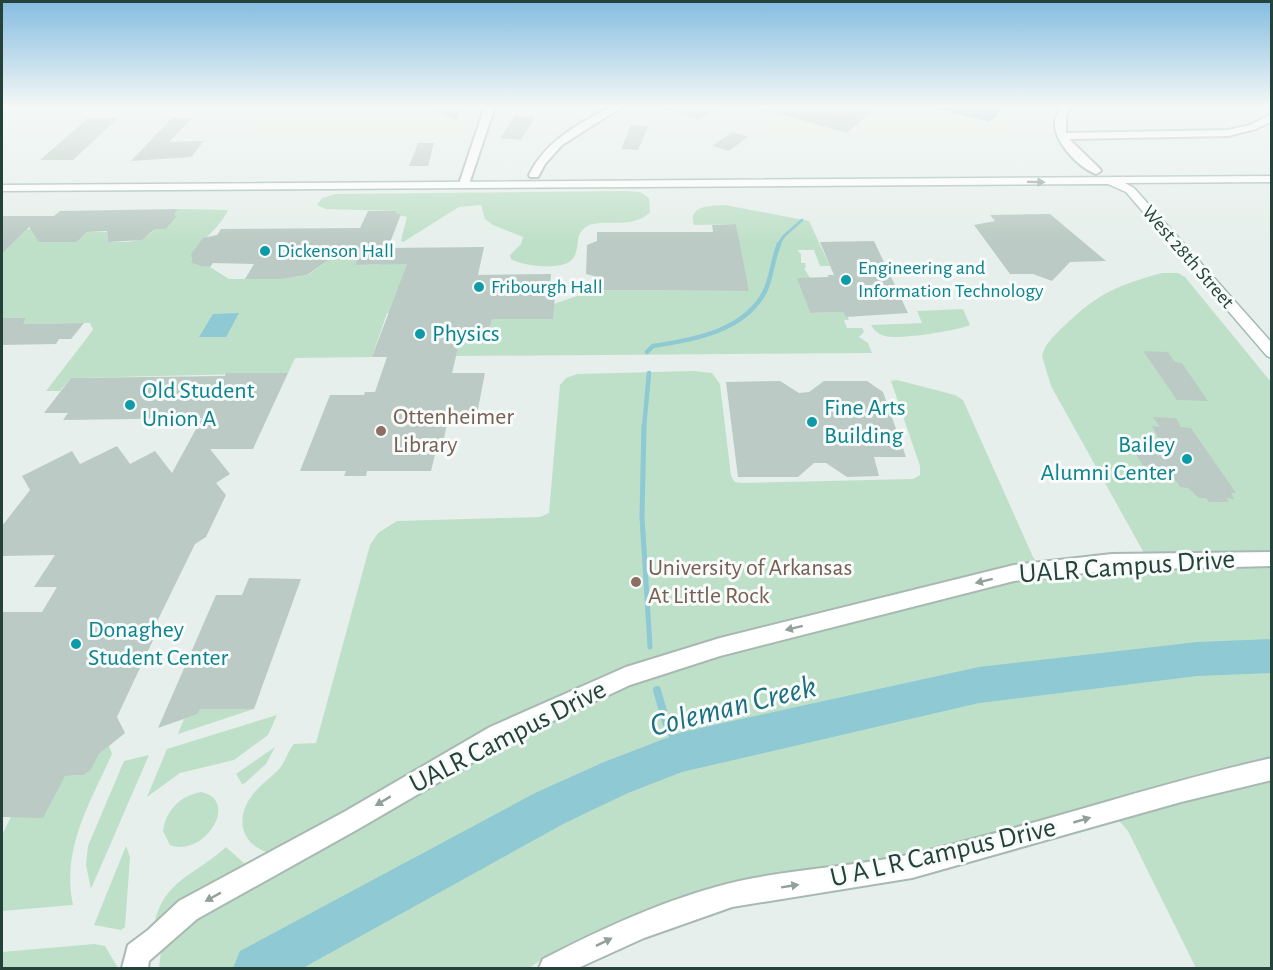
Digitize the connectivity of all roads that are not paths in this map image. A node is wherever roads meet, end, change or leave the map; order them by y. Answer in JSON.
{"nodes":[{"id":1,"x":475,"y":151,"type":"edge"},
{"id":2,"x":550,"y":151,"type":"edge"},
{"id":3,"x":1073,"y":151,"type":"edge"},
{"id":4,"x":1272,"y":170,"type":"edge"},
{"id":5,"x":1096,"y":171,"type":"junction"},
{"id":6,"x":534,"y":175,"type":"junction"},
{"id":7,"x":2,"y":178,"type":"edge"},
{"id":8,"x":1272,"y":179,"type":"edge"},
{"id":9,"x":466,"y":180,"type":"junction"},
{"id":10,"x":1112,"y":182,"type":"junction"},
{"id":11,"x":2,"y":188,"type":"edge"},
{"id":12,"x":1272,"y":353,"type":"edge"},
{"id":13,"x":1272,"y":559,"type":"edge"},
{"id":14,"x":1272,"y":769,"type":"edge"},
{"id":15,"x":136,"y":962,"type":"edge"},
{"id":16,"x":552,"y":969,"type":"edge"}],
"edges":[{"from":1,"to":9,"type":"street"},
{"from":2,"to":6,"type":"street"},
{"from":3,"to":5,"type":"street"},
{"from":4,"to":5,"type":"main road"},
{"from":5,"to":6,"type":"main road"},
{"from":5,"to":10,"type":"main road","name":"West 28th Street"},
{"from":6,"to":9,"type":"main road"},
{"from":7,"to":9,"type":"main road"},
{"from":8,"to":10,"type":"main road"},
{"from":9,"to":10,"type":"main road","one_way":true},
{"from":9,"to":11,"type":"main road"},
{"from":10,"to":12,"type":"main road","name":"West 28th Street"},
{"from":13,"to":15,"type":"street","name":"UALR Campus Drive","one_way":true},
{"from":16,"to":14,"type":"street","name":"U A L R Campus Drive","one_way":true}]}
